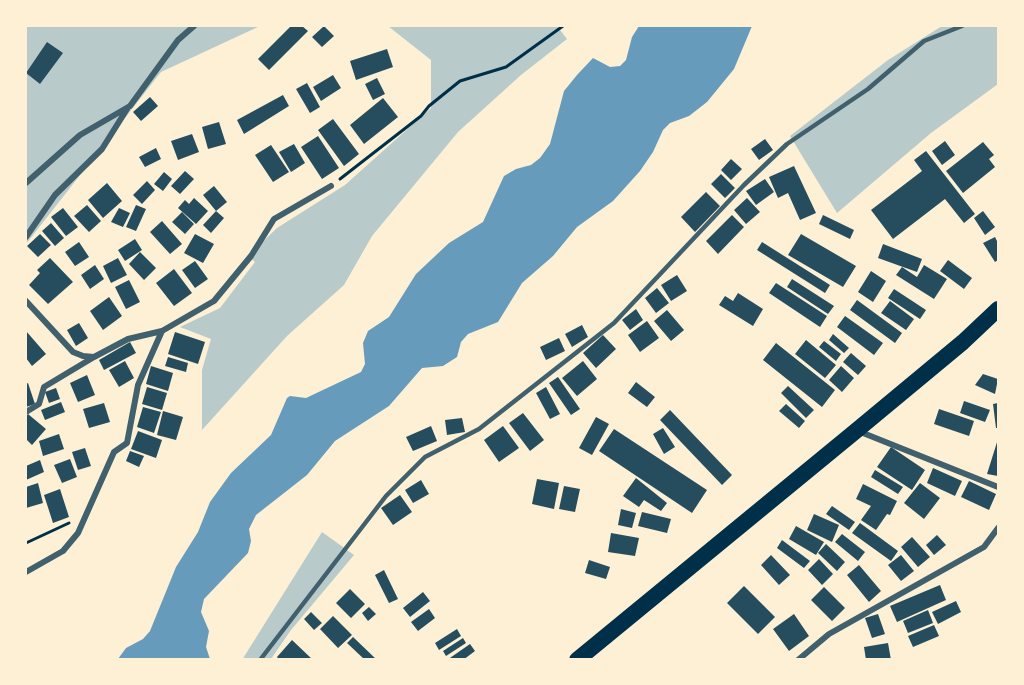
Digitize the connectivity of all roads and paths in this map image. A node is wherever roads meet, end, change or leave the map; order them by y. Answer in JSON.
{"nodes":[{"id":1,"x":194,"y":26,"type":"edge"},
{"id":2,"x":563,"y":26,"type":"edge"},
{"id":3,"x":962,"y":26,"type":"edge"},
{"id":4,"x":130,"y":106,"type":"junction"},
{"id":5,"x":26,"y":183,"type":"edge"},
{"id":6,"x":331,"y":186,"type":"joint"},
{"id":7,"x":26,"y":237,"type":"edge"},
{"id":8,"x":26,"y":302,"type":"edge"},
{"id":9,"x":999,"y":309,"type":"edge"},
{"id":10,"x":162,"y":331,"type":"junction"},
{"id":11,"x":94,"y":357,"type":"junction"},
{"id":12,"x":26,"y":412,"type":"edge"},
{"id":13,"x":857,"y":430,"type":"junction"},
{"id":14,"x":999,"y":487,"type":"edge"},
{"id":15,"x":84,"y":516,"type":"junction"},
{"id":16,"x":999,"y":528,"type":"edge"},
{"id":17,"x":26,"y":543,"type":"edge"},
{"id":18,"x":26,"y":572,"type":"edge"},
{"id":19,"x":260,"y":660,"type":"edge"},
{"id":20,"x":577,"y":660,"type":"edge"},
{"id":21,"x":798,"y":660,"type":"edge"}],
"edges":[{"from":1,"to":4,"type":"street"},
{"from":2,"to":6,"type":"path"},
{"from":3,"to":19,"type":"lane"},
{"from":4,"to":5,"type":"street"},
{"from":4,"to":7,"type":"street"},
{"from":6,"to":10,"type":"street"},
{"from":8,"to":11,"type":"street"},
{"from":9,"to":13,"type":"highway"},
{"from":10,"to":11,"type":"street"},
{"from":10,"to":15,"type":"street"},
{"from":11,"to":12,"type":"street"},
{"from":13,"to":14,"type":"street"},
{"from":13,"to":20,"type":"highway"},
{"from":15,"to":17,"type":"path"},
{"from":15,"to":18,"type":"street"},
{"from":16,"to":21,"type":"street"}]}
